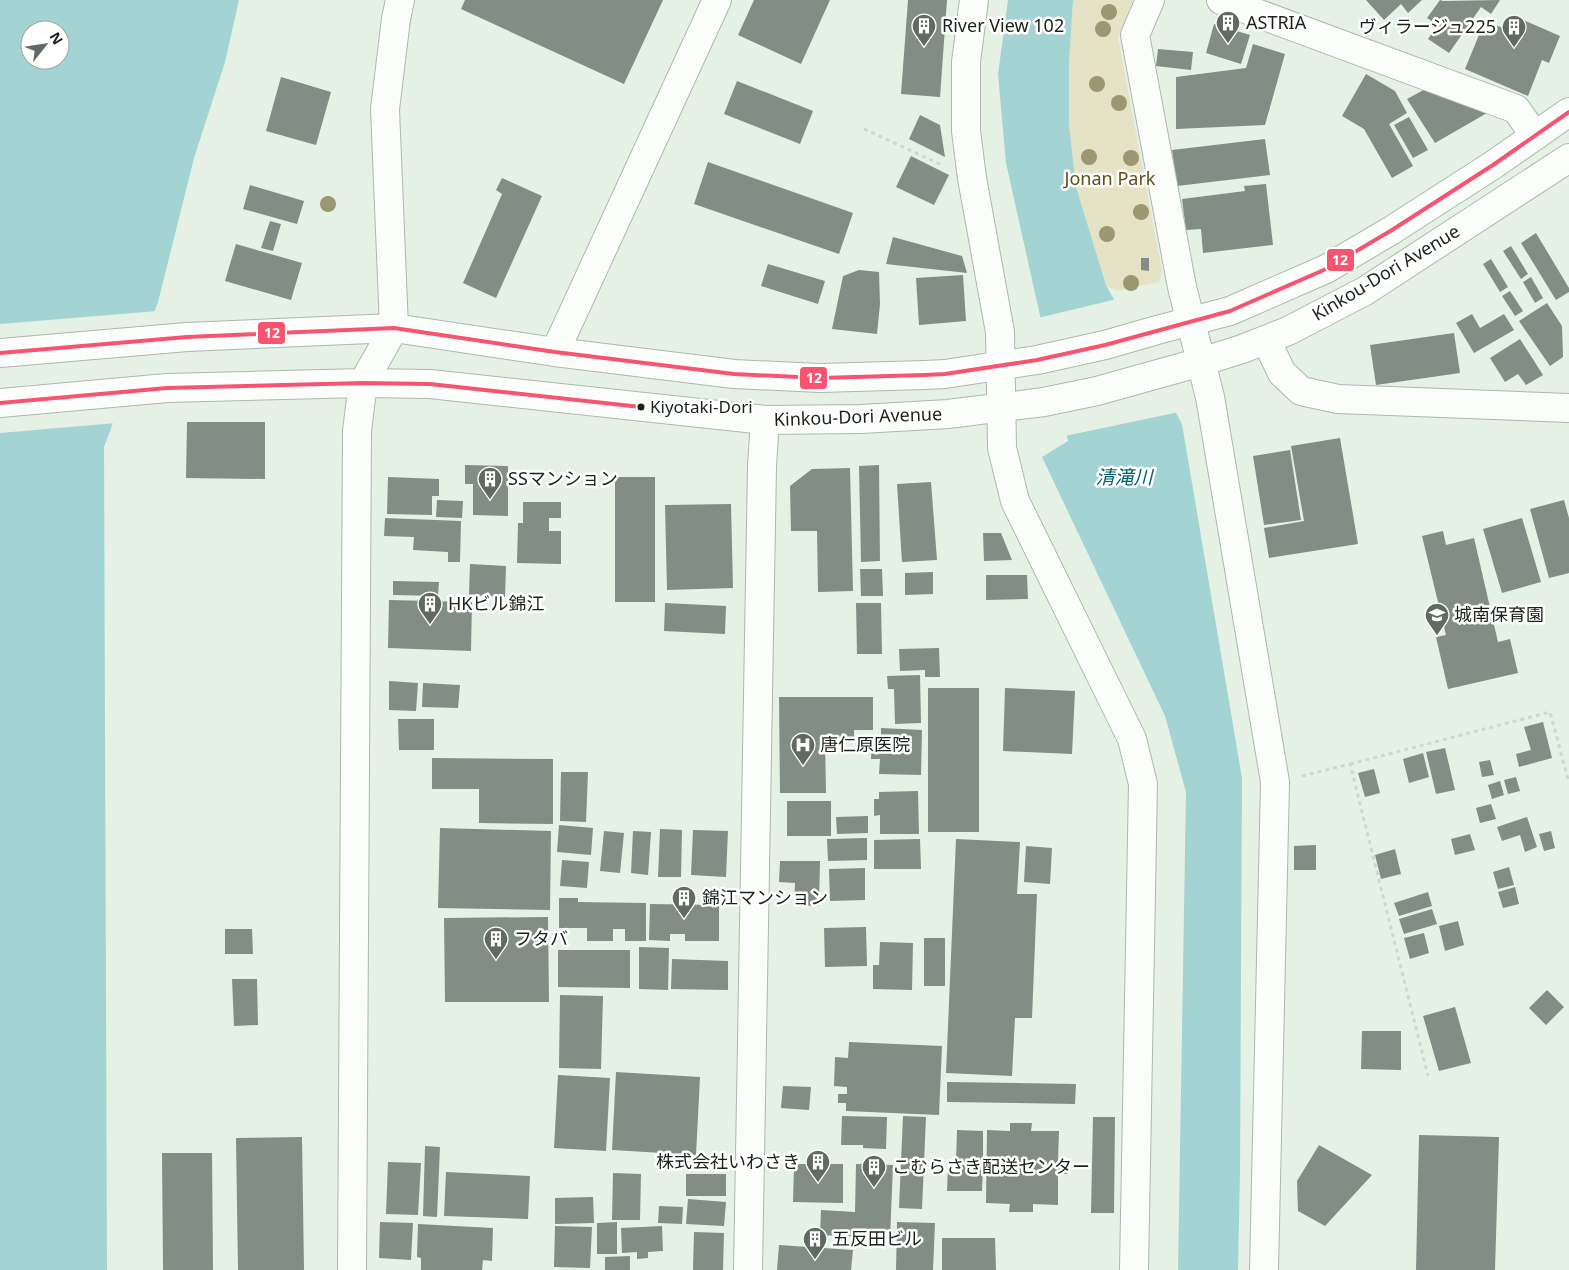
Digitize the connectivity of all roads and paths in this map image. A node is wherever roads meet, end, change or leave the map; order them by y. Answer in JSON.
{"nodes":[{"id":1,"x":400,"y":0,"type":"edge"},
{"id":2,"x":717,"y":0,"type":"edge"},
{"id":3,"x":974,"y":0,"type":"edge"},
{"id":4,"x":1150,"y":0,"type":"edge"},
{"id":5,"x":1221,"y":0,"type":"edge"},
{"id":6,"x":1569,"y":112,"type":"edge"},
{"id":7,"x":864,"y":129,"type":"dead end"},
{"id":8,"x":1535,"y":136,"type":"junction"},
{"id":9,"x":1569,"y":158,"type":"edge"},
{"id":10,"x":972,"y":178,"type":"junction"},
{"id":11,"x":1184,"y":323,"type":"junction"},
{"id":12,"x":394,"y":328,"type":"junction"},
{"id":13,"x":1266,"y":340,"type":"junction"},
{"id":14,"x":555,"y":352,"type":"junction"},
{"id":15,"x":0,"y":353,"type":"edge"},
{"id":16,"x":1192,"y":364,"type":"junction"},
{"id":17,"x":1001,"y":366,"type":"junction"},
{"id":18,"x":363,"y":383,"type":"junction"},
{"id":19,"x":0,"y":403,"type":"edge"},
{"id":20,"x":1001,"y":407,"type":"junction"},
{"id":21,"x":1569,"y":408,"type":"edge"},
{"id":22,"x":765,"y":420,"type":"junction"},
{"id":23,"x":1350,"y":764,"type":"junction"},
{"id":24,"x":1275,"y":782,"type":"junction"},
{"id":25,"x":1569,"y":783,"type":"edge"},
{"id":26,"x":1428,"y":1076,"type":"dead end"},
{"id":27,"x":352,"y":1270,"type":"edge"},
{"id":28,"x":748,"y":1270,"type":"edge"},
{"id":29,"x":1134,"y":1270,"type":"edge"},
{"id":30,"x":1264,"y":1270,"type":"edge"}],
"edges":[{"from":1,"to":12,"type":"main road"},
{"from":2,"to":14,"type":"main road"},
{"from":3,"to":10,"type":"main road"},
{"from":4,"to":11,"type":"main road"},
{"from":5,"to":8,"type":"main road"},
{"from":6,"to":8,"type":"main road","name":"Kinkou-Dori Avenue"},
{"from":7,"to":10,"type":"path"},
{"from":8,"to":11,"type":"main road","name":"Kinkou-Dori Avenue"},
{"from":9,"to":13,"type":"main road","name":"Kinkou-Dori Avenue"},
{"from":10,"to":17,"type":"main road"},
{"from":11,"to":16,"type":"main road"},
{"from":11,"to":17,"type":"main road","name":"Kinkou-Dori Avenue"},
{"from":12,"to":14,"type":"main road","name":"Kinkou-Dori Avenue"},
{"from":12,"to":15,"type":"main road","name":"Kinkou-Dori Avenue"},
{"from":12,"to":18,"type":"main road"},
{"from":13,"to":16,"type":"main road","name":"Kinkou-Dori Avenue"},
{"from":13,"to":21,"type":"main road"},
{"from":14,"to":17,"type":"main road","name":"Kinkou-Dori Avenue"},
{"from":16,"to":20,"type":"main road","name":"Kinkou-Dori Avenue"},
{"from":16,"to":24,"type":"main road"},
{"from":17,"to":20,"type":"main road"},
{"from":18,"to":19,"type":"main road","name":"Kinkou-Dori Avenue"},
{"from":18,"to":22,"type":"main road","name":"Kinkou-Dori Avenue"},
{"from":18,"to":27,"type":"main road"},
{"from":20,"to":22,"type":"main road","name":"Kinkou-Dori Avenue"},
{"from":20,"to":29,"type":"main road"},
{"from":22,"to":28,"type":"main road"},
{"from":23,"to":24,"type":"path"},
{"from":23,"to":25,"type":"path"},
{"from":23,"to":26,"type":"path"},
{"from":24,"to":30,"type":"main road"}]}
